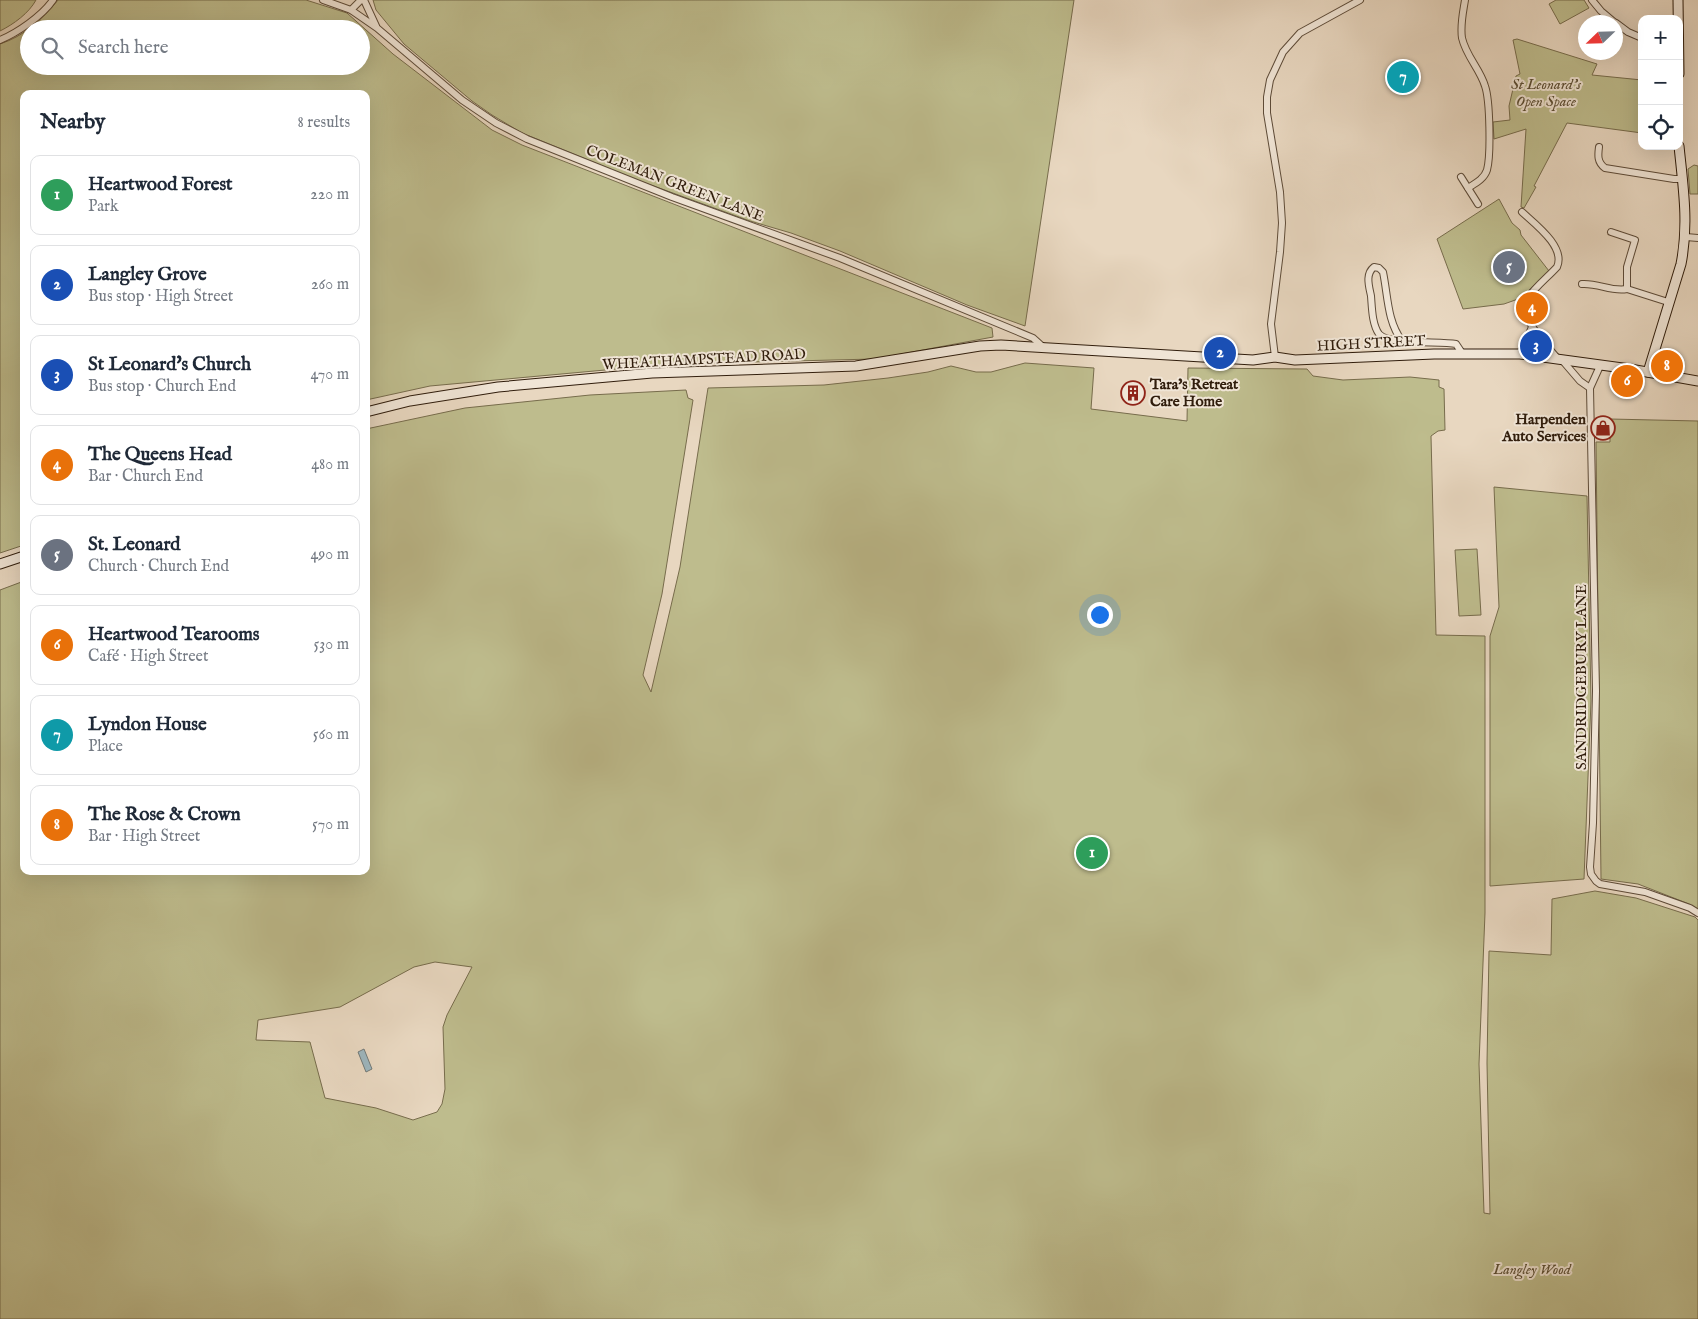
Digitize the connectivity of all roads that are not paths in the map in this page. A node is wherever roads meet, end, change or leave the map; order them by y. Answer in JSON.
{"nodes":[{"id":1,"x":53,"y":0,"type":"edge"},
{"id":2,"x":323,"y":0,"type":"edge"},
{"id":3,"x":362,"y":0,"type":"edge"},
{"id":4,"x":1360,"y":0,"type":"edge"},
{"id":5,"x":1465,"y":0,"type":"edge"},
{"id":6,"x":1592,"y":0,"type":"edge"},
{"id":7,"x":1678,"y":0,"type":"edge"},
{"id":8,"x":351,"y":10,"type":"junction"},
{"id":9,"x":1605,"y":15,"type":"edge"},
{"id":10,"x":1678,"y":15,"type":"edge"},
{"id":11,"x":32,"y":20,"type":"edge"},
{"id":12,"x":365,"y":20,"type":"edge"},
{"id":13,"x":370,"y":23,"type":"edge"},
{"id":14,"x":377,"y":28,"type":"junction"},
{"id":15,"x":20,"y":29,"type":"edge"},
{"id":16,"x":1623,"y":29,"type":"edge"},
{"id":17,"x":1638,"y":36,"type":"edge"},
{"id":18,"x":0,"y":40,"type":"edge"},
{"id":19,"x":1599,"y":147,"type":"dead end"},
{"id":20,"x":1679,"y":150,"type":"edge"},
{"id":21,"x":1461,"y":177,"type":"dead end"},
{"id":22,"x":1683,"y":179,"type":"junction"},
{"id":23,"x":1468,"y":188,"type":"junction"},
{"id":24,"x":1478,"y":204,"type":"dead end"},
{"id":25,"x":1522,"y":212,"type":"dead end"},
{"id":26,"x":1611,"y":232,"type":"dead end"},
{"id":27,"x":1686,"y":237,"type":"junction"},
{"id":28,"x":1698,"y":238,"type":"edge"},
{"id":29,"x":1582,"y":284,"type":"dead end"},
{"id":30,"x":1627,"y":288,"type":"junction"},
{"id":31,"x":1668,"y":302,"type":"junction"},
{"id":32,"x":1532,"y":327,"type":"junction"},
{"id":33,"x":1402,"y":341,"type":"junction"},
{"id":34,"x":1043,"y":347,"type":"junction"},
{"id":35,"x":1462,"y":354,"type":"junction"},
{"id":36,"x":1520,"y":354,"type":"junction"},
{"id":37,"x":1275,"y":357,"type":"junction"},
{"id":38,"x":1560,"y":360,"type":"junction"},
{"id":39,"x":1600,"y":366,"type":"junction"},
{"id":40,"x":1648,"y":372,"type":"junction"},
{"id":41,"x":1698,"y":381,"type":"edge"},
{"id":42,"x":1590,"y":388,"type":"junction"},
{"id":43,"x":370,"y":411,"type":"edge"},
{"id":44,"x":20,"y":557,"type":"edge"},
{"id":45,"x":0,"y":564,"type":"edge"},
{"id":46,"x":1698,"y":913,"type":"edge"}],
"edges":[{"from":1,"to":11,"type":"street"},
{"from":2,"to":8,"type":"street","name":"COLEMAN GREEN LANE"},
{"from":3,"to":8,"type":"street"},
{"from":3,"to":14,"type":"street"},
{"from":4,"to":37,"type":"street"},
{"from":5,"to":23,"type":"street"},
{"from":6,"to":9,"type":"street"},
{"from":7,"to":10,"type":"main road"},
{"from":8,"to":12,"type":"street","name":"COLEMAN GREEN LANE"},
{"from":13,"to":14,"type":"street","name":"COLEMAN GREEN LANE"},
{"from":14,"to":34,"type":"street","name":"COLEMAN GREEN LANE"},
{"from":15,"to":18,"type":"street"},
{"from":16,"to":17,"type":"street"},
{"from":19,"to":22,"type":"street"},
{"from":20,"to":22,"type":"main road"},
{"from":21,"to":23,"type":"street"},
{"from":22,"to":27,"type":"main road"},
{"from":23,"to":24,"type":"street"},
{"from":25,"to":32,"type":"street"},
{"from":26,"to":30,"type":"street"},
{"from":27,"to":28,"type":"street"},
{"from":27,"to":31,"type":"main road"},
{"from":29,"to":30,"type":"street"},
{"from":30,"to":31,"type":"street"},
{"from":31,"to":40,"type":"main road"},
{"from":32,"to":36,"type":"street"},
{"from":32,"to":38,"type":"street"},
{"from":33,"to":33,"type":"street"},
{"from":33,"to":35,"type":"street"},
{"from":34,"to":37,"type":"main road","name":"HIGH STREET"},
{"from":34,"to":43,"type":"main road","name":"WHEATHAMPSTEAD ROAD"},
{"from":35,"to":36,"type":"main road","name":"HIGH STREET"},
{"from":35,"to":37,"type":"main road","name":"HIGH STREET"},
{"from":36,"to":38,"type":"main road","name":"HIGH STREET"},
{"from":38,"to":39,"type":"main road","name":"HIGH STREET"},
{"from":38,"to":42,"type":"street"},
{"from":39,"to":40,"type":"main road","name":"HIGH STREET"},
{"from":39,"to":42,"type":"street","name":"SANDRIDGEBURY LANE"},
{"from":40,"to":41,"type":"main road","name":"HIGH STREET"},
{"from":42,"to":46,"type":"street","name":"SANDRIDGEBURY LANE"},
{"from":44,"to":45,"type":"main road"}]}
